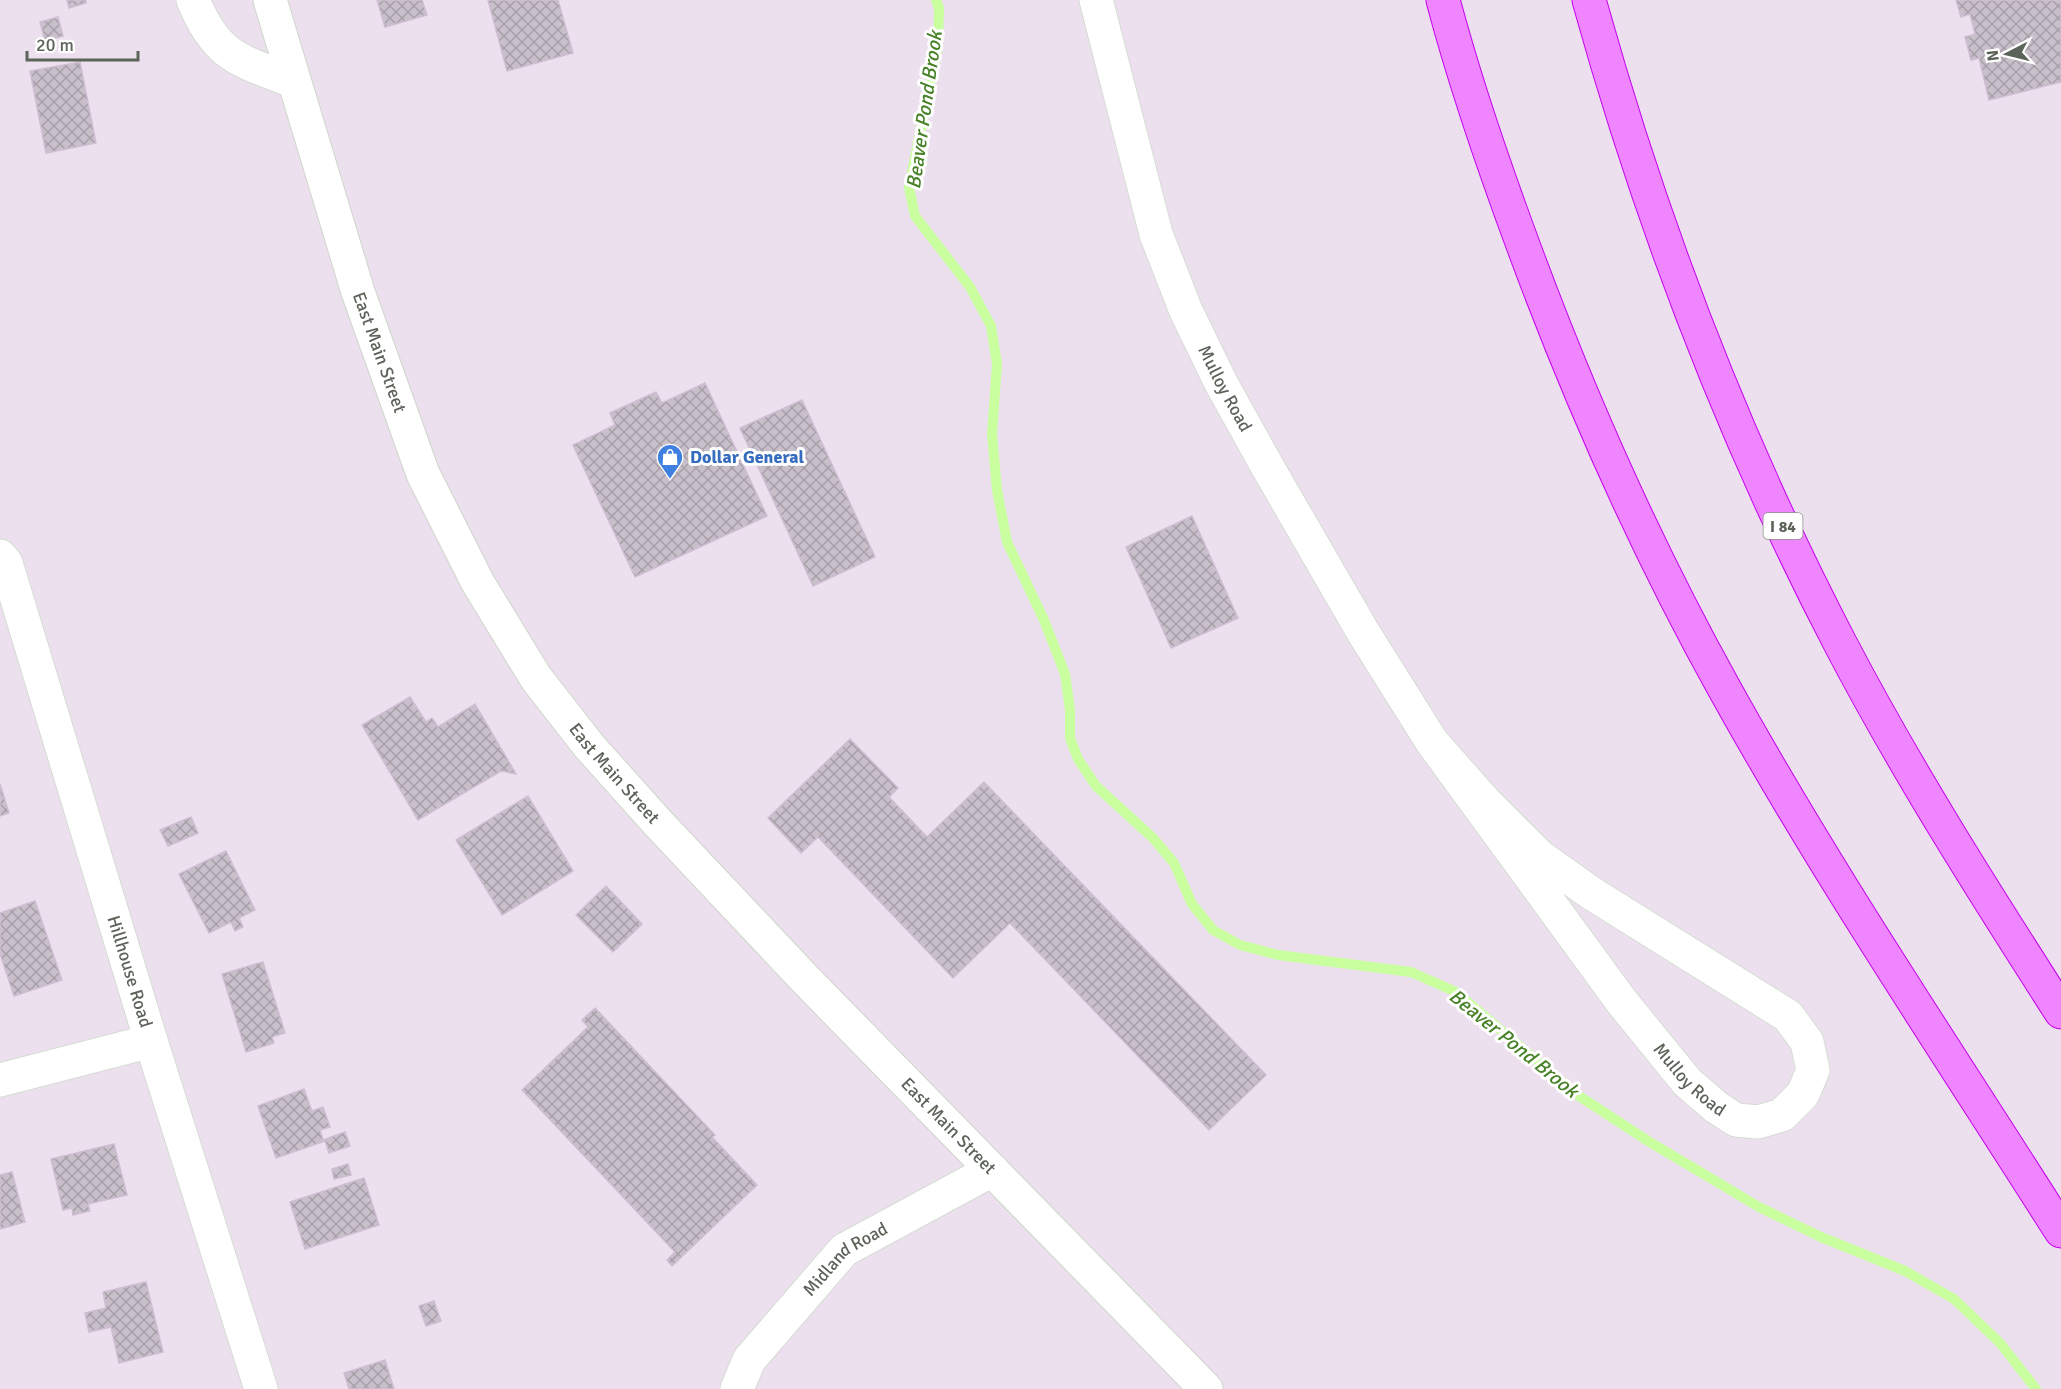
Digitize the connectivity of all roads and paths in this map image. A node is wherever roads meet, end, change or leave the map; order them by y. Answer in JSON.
{"nodes":[{"id":1,"x":193,"y":0,"type":"edge"},
{"id":2,"x":270,"y":0,"type":"edge"},
{"id":3,"x":1096,"y":0,"type":"edge"},
{"id":4,"x":1443,"y":0,"type":"edge"},
{"id":5,"x":1589,"y":0,"type":"edge"},
{"id":6,"x":293,"y":81,"type":"junction"},
{"id":7,"x":0,"y":556,"type":"edge"},
{"id":8,"x":1432,"y":742,"type":"junction"},
{"id":9,"x":2061,"y":1012,"type":"edge"},
{"id":10,"x":151,"y":1041,"type":"junction"},
{"id":11,"x":0,"y":1080,"type":"edge"},
{"id":12,"x":992,"y":1170,"type":"junction"},
{"id":13,"x":2061,"y":1231,"type":"edge"},
{"id":14,"x":261,"y":1389,"type":"edge"},
{"id":15,"x":737,"y":1389,"type":"edge"},
{"id":16,"x":1206,"y":1389,"type":"edge"}],
"edges":[{"from":1,"to":6,"type":"street"},
{"from":2,"to":6,"type":"street","name":"East Main Street"},
{"from":3,"to":8,"type":"street","name":"Mulloy Road"},
{"from":4,"to":13,"type":"highway"},
{"from":5,"to":9,"type":"highway","number":"I 84"},
{"from":6,"to":12,"type":"street","name":"East Main Street"},
{"from":7,"to":10,"type":"street","name":"Hillhouse Road"},
{"from":8,"to":8,"type":"street","name":"Mulloy Road"},
{"from":10,"to":11,"type":"street"},
{"from":10,"to":14,"type":"street","name":"Hillhouse Road"},
{"from":12,"to":15,"type":"street","name":"Midland Road"},
{"from":12,"to":16,"type":"street","name":"East Main Street"}]}
